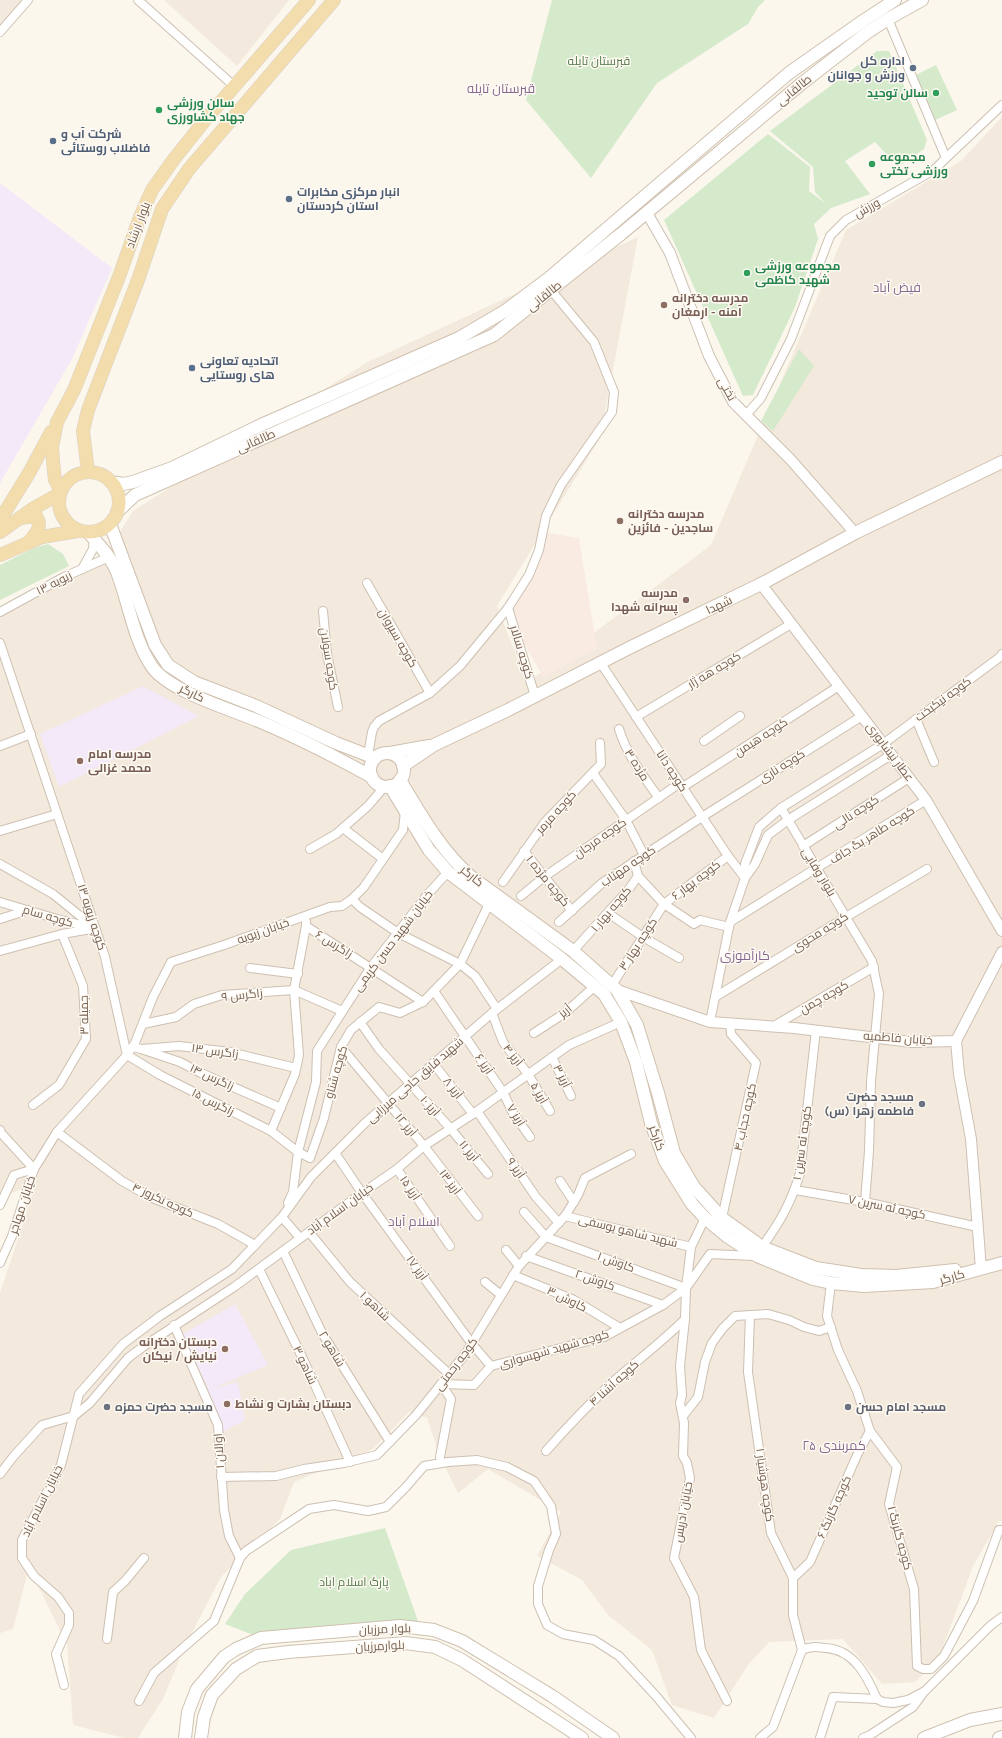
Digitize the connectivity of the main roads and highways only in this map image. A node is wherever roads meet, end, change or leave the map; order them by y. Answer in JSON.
{"nodes":[{"id":1,"x":334,"y":0,"type":"edge"},
{"id":2,"x":896,"y":0,"type":"edge"},
{"id":3,"x":922,"y":0,"type":"edge"},
{"id":4,"x":306,"y":3,"type":"edge"},
{"id":5,"x":882,"y":8,"type":"junction"},
{"id":6,"x":317,"y":19,"type":"junction"},
{"id":7,"x":888,"y":19,"type":"junction"},
{"id":8,"x":637,"y":204,"type":"junction"},
{"id":9,"x":647,"y":213,"type":"junction"},
{"id":10,"x":74,"y":390,"type":"junction"},
{"id":11,"x":93,"y":396,"type":"junction"},
{"id":12,"x":57,"y":422,"type":"junction"},
{"id":13,"x":236,"y":443,"type":"junction"},
{"id":14,"x":1002,"y":462,"type":"edge"},
{"id":15,"x":88,"y":472,"type":"junction"},
{"id":16,"x":111,"y":482,"type":"junction"},
{"id":17,"x":60,"y":492,"type":"junction"},
{"id":18,"x":118,"y":512,"type":"junction"},
{"id":19,"x":20,"y":518,"type":"junction"},
{"id":20,"x":0,"y":520,"type":"edge"},
{"id":21,"x":110,"y":524,"type":"junction"},
{"id":22,"x":0,"y":532,"type":"edge"},
{"id":23,"x":87,"y":534,"type":"junction"},
{"id":24,"x":28,"y":542,"type":"junction"},
{"id":25,"x":0,"y":555,"type":"edge"},
{"id":26,"x":434,"y":745,"type":"junction"},
{"id":27,"x":390,"y":753,"type":"junction"},
{"id":28,"x":372,"y":757,"type":"junction"},
{"id":29,"x":403,"y":766,"type":"junction"},
{"id":30,"x":372,"y":777,"type":"junction"},
{"id":31,"x":392,"y":784,"type":"junction"},
{"id":32,"x":573,"y":951,"type":"junction"},
{"id":33,"x":562,"y":959,"type":"junction"},
{"id":34,"x":759,"y":1252,"type":"junction"},
{"id":35,"x":1002,"y":1263,"type":"edge"},
{"id":36,"x":976,"y":1271,"type":"junction"},
{"id":37,"x":1002,"y":1714,"type":"edge"},
{"id":38,"x":1002,"y":1737,"type":"edge"},
{"id":39,"x":185,"y":1738,"type":"edge"},
{"id":40,"x":201,"y":1738,"type":"edge"},
{"id":41,"x":582,"y":1738,"type":"edge"},
{"id":42,"x":613,"y":1738,"type":"edge"},
{"id":43,"x":924,"y":1738,"type":"edge"},
{"id":44,"x":999,"y":1738,"type":"edge"}],
"edges":[{"from":1,"to":6,"type":"main road","name":"بلوار ارشاد"},
{"from":2,"to":5,"type":"main road","name":"طالقانی"},
{"from":3,"to":7,"type":"main road","name":"طالقانی"},
{"from":4,"to":6,"type":"main road"},
{"from":4,"to":10,"type":"main road","name":"بلوار ارشاد"},
{"from":5,"to":7,"type":"main road"},
{"from":5,"to":8,"type":"main road","name":"طالقانی"},
{"from":6,"to":11,"type":"main road","name":"بلوار ارشاد"},
{"from":7,"to":9,"type":"main road","name":"طالقانی"},
{"from":8,"to":9,"type":"main road"},
{"from":8,"to":13,"type":"main road","name":"طالقانی"},
{"from":9,"to":13,"type":"main road","name":"طالقانی"},
{"from":10,"to":11,"type":"main road"},
{"from":10,"to":12,"type":"main road","name":"بلوار ارشاد"},
{"from":11,"to":15,"type":"main road","name":"بلوار ارشاد"},
{"from":12,"to":17,"type":"main road","name":"بلوار ارشاد"},
{"from":12,"to":20,"type":"main road"},
{"from":13,"to":16,"type":"main road","name":"طالقانی"},
{"from":13,"to":18,"type":"main road","name":"طالقانی"},
{"from":14,"to":26,"type":"main road","name":"شهدا"},
{"from":15,"to":16,"type":"main road"},
{"from":15,"to":17,"type":"main road"},
{"from":16,"to":18,"type":"main road"},
{"from":17,"to":19,"type":"main road"},
{"from":17,"to":23,"type":"main road"},
{"from":18,"to":21,"type":"main road"},
{"from":19,"to":22,"type":"main road"},
{"from":19,"to":24,"type":"main road"},
{"from":21,"to":23,"type":"main road"},
{"from":21,"to":28,"type":"main road","name":"کارگر"},
{"from":23,"to":24,"type":"main road"},
{"from":23,"to":30,"type":"main road","name":"کارگر"},
{"from":24,"to":25,"type":"main road"},
{"from":26,"to":27,"type":"main road"},
{"from":26,"to":29,"type":"main road"},
{"from":27,"to":28,"type":"main road"},
{"from":27,"to":29,"type":"main road"},
{"from":28,"to":30,"type":"main road"},
{"from":29,"to":31,"type":"main road"},
{"from":30,"to":31,"type":"main road"},
{"from":31,"to":32,"type":"main road","name":"کارگر"},
{"from":31,"to":33,"type":"main road","name":"کارگر"},
{"from":32,"to":33,"type":"main road"},
{"from":32,"to":34,"type":"main road","name":"کارگر"},
{"from":33,"to":34,"type":"main road","name":"کارگر"},
{"from":34,"to":36,"type":"main road","name":"کارگر"},
{"from":34,"to":36,"type":"main road","name":"کارگر"},
{"from":35,"to":36,"type":"main road"},
{"from":37,"to":43,"type":"main road"},
{"from":38,"to":44,"type":"main road"},
{"from":39,"to":42,"type":"main road","name":"بلوار مرزبان"},
{"from":40,"to":41,"type":"main road","name":"بلوارمرزبان"}]}
